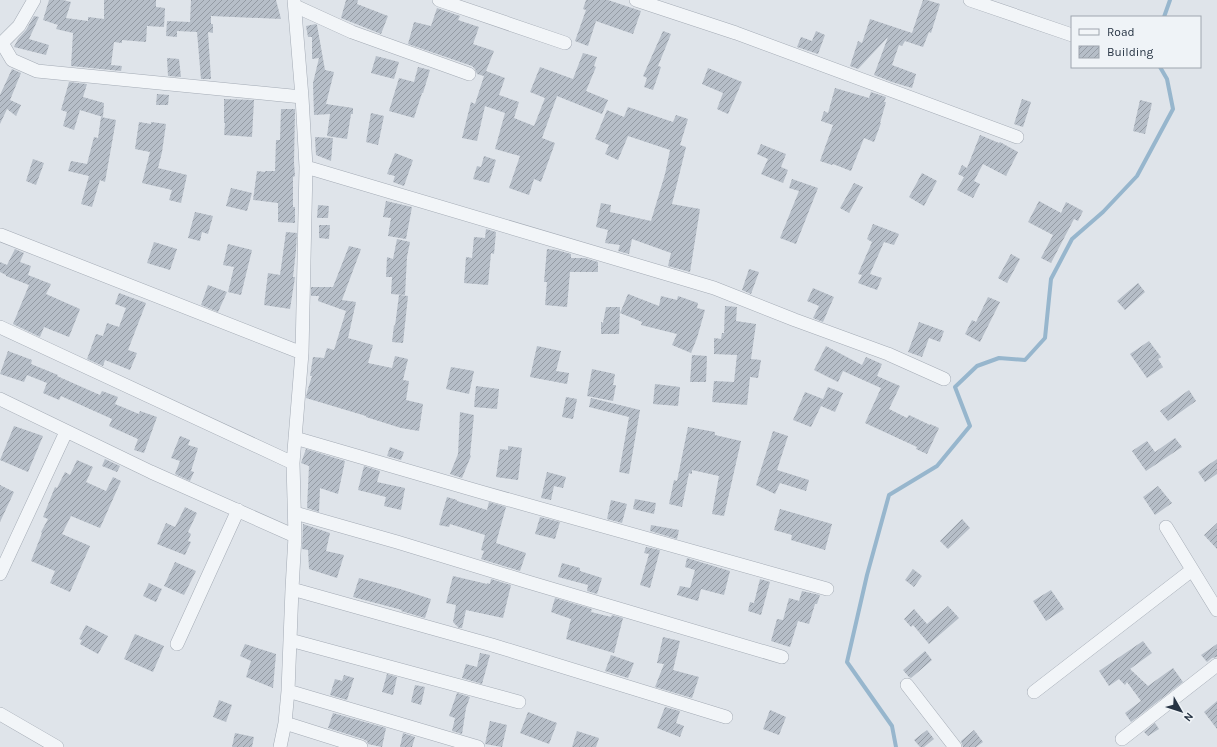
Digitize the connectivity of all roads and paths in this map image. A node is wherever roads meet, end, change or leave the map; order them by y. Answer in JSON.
{"nodes":[{"id":1,"x":34,"y":0,"type":"edge"},
{"id":2,"x":438,"y":0,"type":"edge"},
{"id":3,"x":636,"y":0,"type":"edge"},
{"id":4,"x":970,"y":0,"type":"edge"},
{"id":5,"x":294,"y":3,"type":"edge"},
{"id":6,"x":1071,"y":35,"type":"edge"},
{"id":7,"x":1,"y":43,"type":"edge"},
{"id":8,"x":565,"y":43,"type":"dead end"},
{"id":9,"x":469,"y":74,"type":"dead end"},
{"id":10,"x":302,"y":97,"type":"junction"},
{"id":11,"x":1017,"y":137,"type":"dead end"},
{"id":12,"x":306,"y":167,"type":"junction"},
{"id":13,"x":1,"y":235,"type":"dead end"},
{"id":14,"x":0,"y":327,"type":"edge"},
{"id":15,"x":302,"y":353,"type":"junction"},
{"id":16,"x":944,"y":379,"type":"dead end"},
{"id":17,"x":0,"y":399,"type":"edge"},
{"id":18,"x":66,"y":432,"type":"junction"},
{"id":19,"x":295,"y":438,"type":"junction"},
{"id":20,"x":293,"y":463,"type":"junction"},
{"id":21,"x":238,"y":510,"type":"junction"},
{"id":22,"x":295,"y":513,"type":"junction"},
{"id":23,"x":1166,"y":527,"type":"dead end"},
{"id":24,"x":295,"y":536,"type":"junction"},
{"id":25,"x":1192,"y":570,"type":"junction"},
{"id":26,"x":0,"y":574,"type":"edge"},
{"id":27,"x":292,"y":589,"type":"junction"},
{"id":28,"x":827,"y":589,"type":"dead end"},
{"id":29,"x":1217,"y":610,"type":"edge"},
{"id":30,"x":290,"y":640,"type":"junction"},
{"id":31,"x":177,"y":644,"type":"dead end"},
{"id":32,"x":782,"y":657,"type":"dead end"},
{"id":33,"x":1217,"y":665,"type":"edge"},
{"id":34,"x":907,"y":685,"type":"dead end"},
{"id":35,"x":288,"y":691,"type":"junction"},
{"id":36,"x":1034,"y":692,"type":"dead end"},
{"id":37,"x":519,"y":702,"type":"dead end"},
{"id":38,"x":0,"y":714,"type":"edge"},
{"id":39,"x":726,"y":717,"type":"dead end"},
{"id":40,"x":285,"y":723,"type":"junction"},
{"id":41,"x":1122,"y":739,"type":"dead end"},
{"id":42,"x":57,"y":747,"type":"edge"},
{"id":43,"x":280,"y":747,"type":"edge"},
{"id":44,"x":361,"y":747,"type":"edge"},
{"id":45,"x":478,"y":747,"type":"edge"},
{"id":46,"x":955,"y":747,"type":"edge"}],
"edges":[{"from":1,"to":7,"type":"street"},
{"from":2,"to":8,"type":"street"},
{"from":3,"to":11,"type":"street"},
{"from":4,"to":6,"type":"street"},
{"from":5,"to":9,"type":"street"},
{"from":5,"to":10,"type":"street"},
{"from":7,"to":10,"type":"street"},
{"from":10,"to":12,"type":"street"},
{"from":12,"to":15,"type":"street"},
{"from":12,"to":16,"type":"street"},
{"from":13,"to":15,"type":"street"},
{"from":14,"to":20,"type":"street"},
{"from":15,"to":19,"type":"street"},
{"from":17,"to":18,"type":"street"},
{"from":18,"to":21,"type":"street"},
{"from":18,"to":26,"type":"street"},
{"from":19,"to":20,"type":"street"},
{"from":19,"to":28,"type":"street"},
{"from":20,"to":22,"type":"street"},
{"from":21,"to":24,"type":"street"},
{"from":21,"to":31,"type":"street"},
{"from":22,"to":24,"type":"street"},
{"from":22,"to":32,"type":"street"},
{"from":23,"to":25,"type":"street"},
{"from":24,"to":27,"type":"street"},
{"from":25,"to":29,"type":"street"},
{"from":25,"to":36,"type":"street"},
{"from":27,"to":30,"type":"street"},
{"from":27,"to":39,"type":"street"},
{"from":30,"to":35,"type":"street"},
{"from":30,"to":37,"type":"street"},
{"from":33,"to":41,"type":"street"},
{"from":34,"to":46,"type":"street"},
{"from":35,"to":40,"type":"street"},
{"from":35,"to":45,"type":"street"},
{"from":38,"to":42,"type":"street"},
{"from":40,"to":43,"type":"street"},
{"from":40,"to":44,"type":"street"}]}
